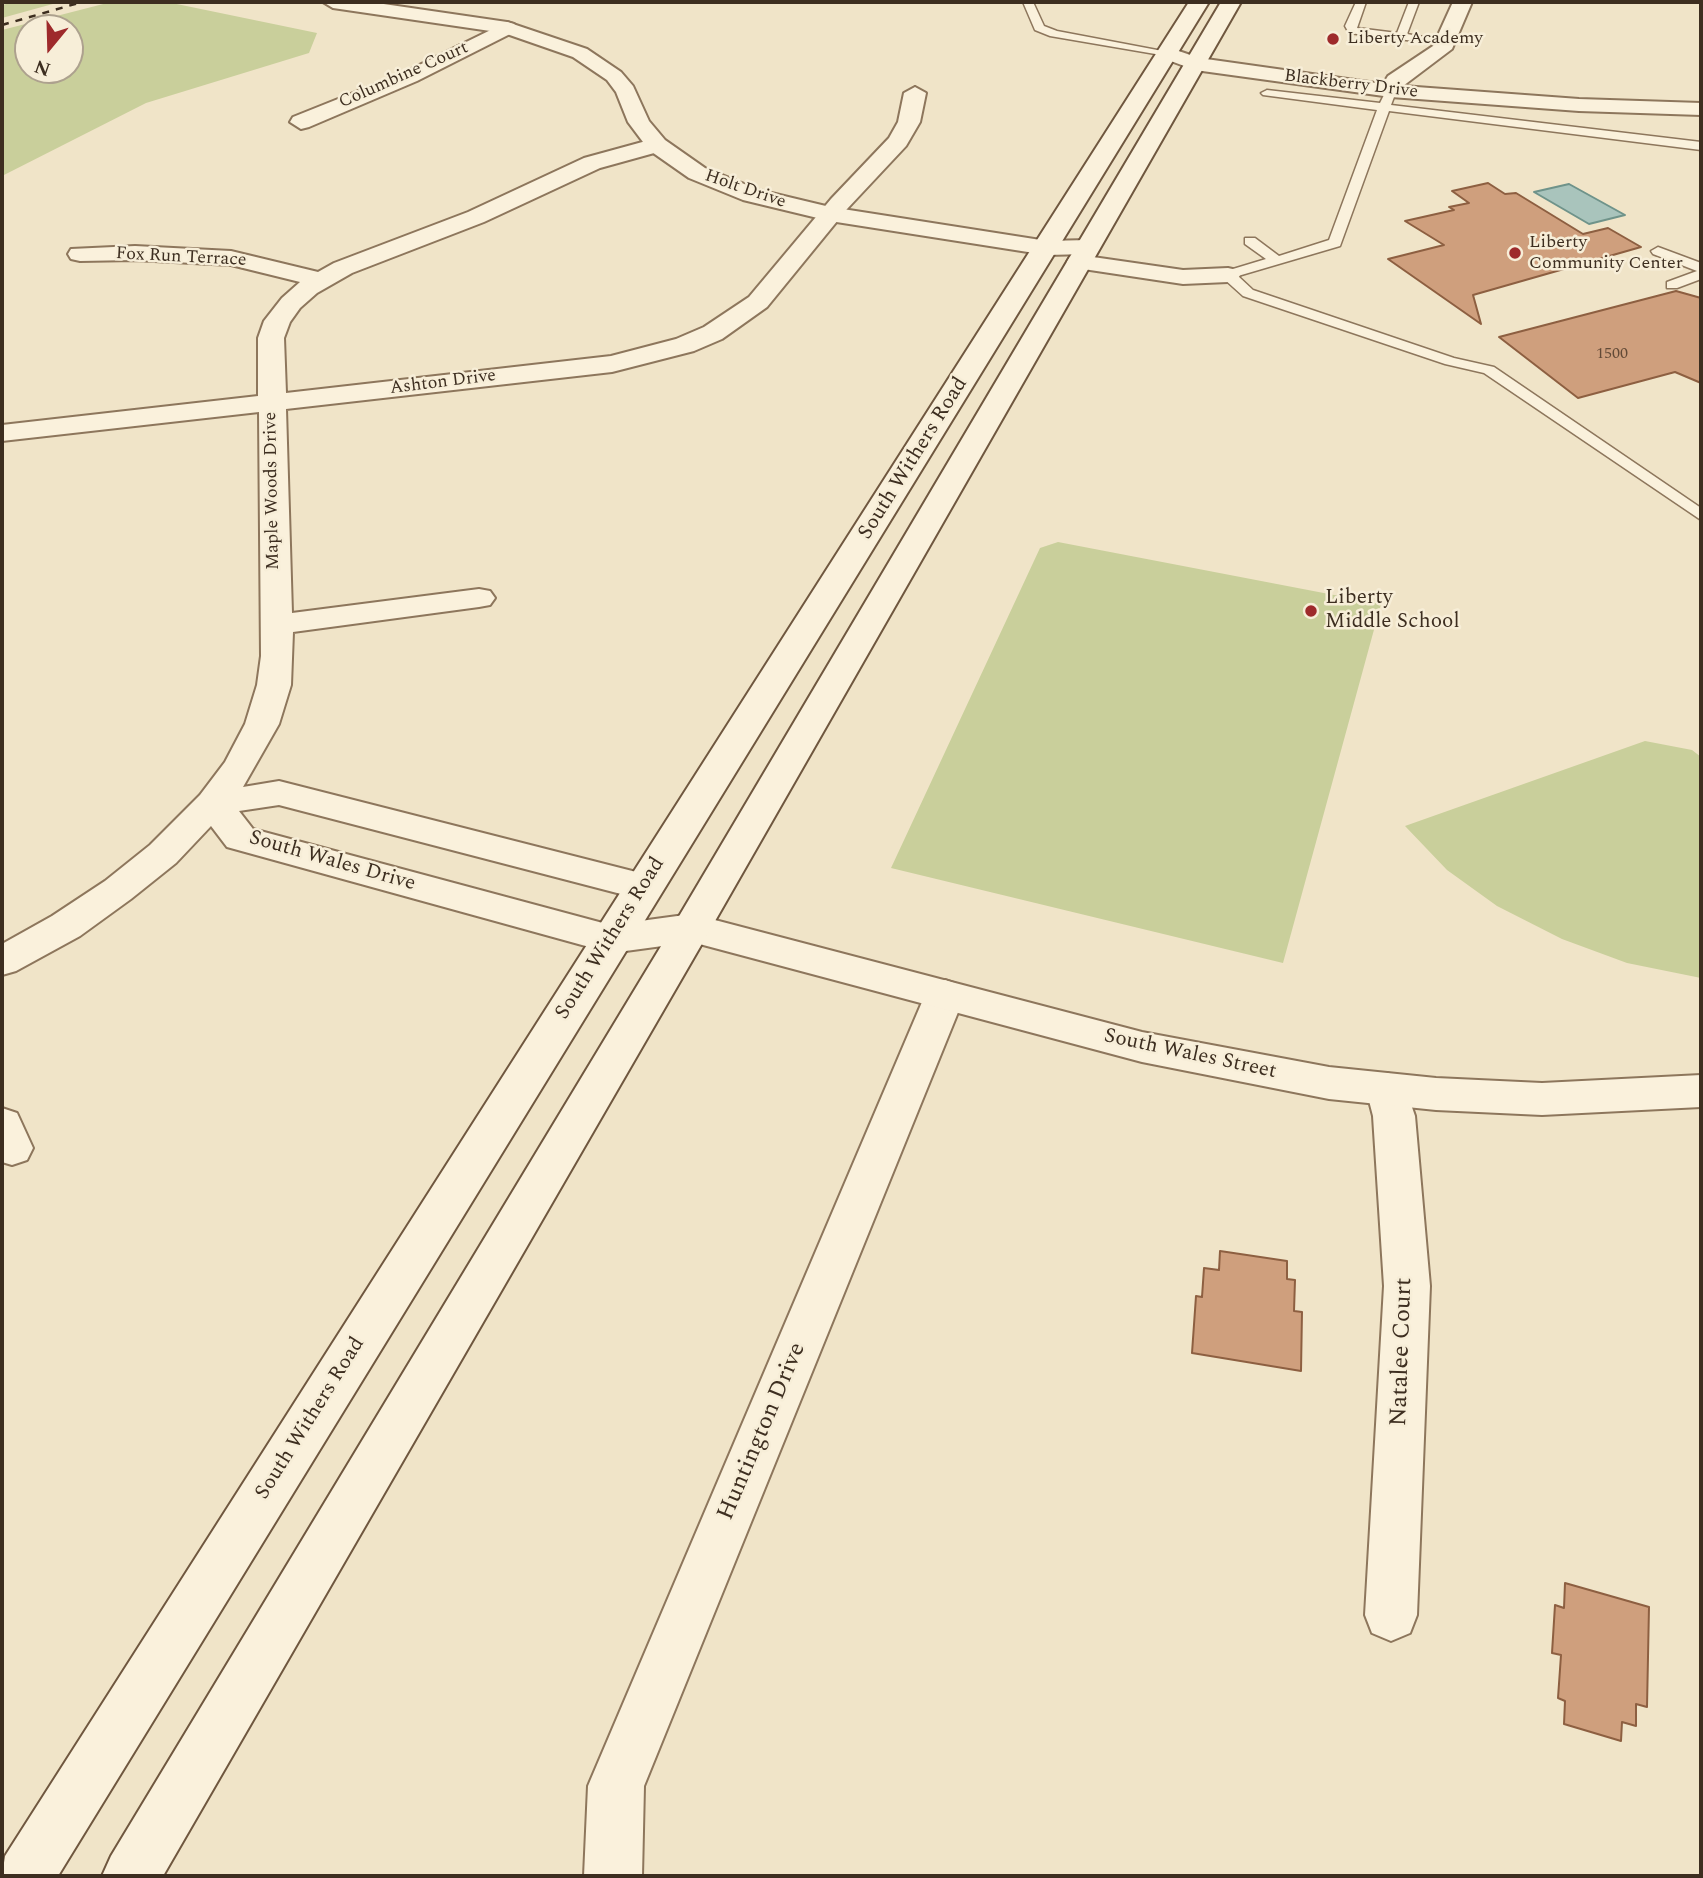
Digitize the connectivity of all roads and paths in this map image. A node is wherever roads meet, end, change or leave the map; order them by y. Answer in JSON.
{"nodes":[{"id":1,"x":333,"y":2,"type":"edge"},
{"id":2,"x":1028,"y":2,"type":"edge"},
{"id":3,"x":1199,"y":2,"type":"edge"},
{"id":4,"x":1231,"y":2,"type":"edge"},
{"id":5,"x":1361,"y":2,"type":"edge"},
{"id":6,"x":1414,"y":2,"type":"edge"},
{"id":7,"x":1462,"y":2,"type":"edge"},
{"id":8,"x":507,"y":28,"type":"junction"},
{"id":9,"x":1400,"y":38,"type":"junction"},
{"id":10,"x":1447,"y":42,"type":"junction"},
{"id":11,"x":1186,"y":56,"type":"junction"},
{"id":12,"x":915,"y":93,"type":"dead end"},
{"id":13,"x":1267,"y":93,"type":"dead end"},
{"id":14,"x":1390,"y":93,"type":"junction"},
{"id":15,"x":1701,"y":109,"type":"edge"},
{"id":16,"x":300,"y":122,"type":"dead end"},
{"id":17,"x":657,"y":145,"type":"junction"},
{"id":18,"x":1701,"y":146,"type":"edge"},
{"id":19,"x":830,"y":214,"type":"junction"},
{"id":20,"x":1250,"y":241,"type":"dead end"},
{"id":21,"x":1047,"y":248,"type":"junction"},
{"id":22,"x":1658,"y":251,"type":"dead end"},
{"id":23,"x":80,"y":254,"type":"dead end"},
{"id":24,"x":1084,"y":254,"type":"junction"},
{"id":25,"x":1276,"y":260,"type":"junction"},
{"id":26,"x":1701,"y":268,"type":"edge"},
{"id":27,"x":1701,"y":274,"type":"edge"},
{"id":28,"x":1228,"y":275,"type":"junction"},
{"id":29,"x":321,"y":280,"type":"junction"},
{"id":30,"x":1672,"y":285,"type":"dead end"},
{"id":31,"x":271,"y":403,"type":"junction"},
{"id":32,"x":2,"y":433,"type":"edge"},
{"id":33,"x":1701,"y":515,"type":"edge"},
{"id":34,"x":479,"y":598,"type":"dead end"},
{"id":35,"x":276,"y":625,"type":"junction"},
{"id":36,"x":213,"y":803,"type":"junction"},
{"id":37,"x":644,"y":887,"type":"junction"},
{"id":38,"x":692,"y":928,"type":"junction"},
{"id":39,"x":611,"y":939,"type":"junction"},
{"id":40,"x":2,"y":961,"type":"edge"},
{"id":41,"x":944,"y":995,"type":"junction"},
{"id":42,"x":1387,"y":1089,"type":"junction"},
{"id":43,"x":1701,"y":1091,"type":"edge"},
{"id":44,"x":1391,"y":1615,"type":"dead end"},
{"id":45,"x":25,"y":1876,"type":"edge"},
{"id":46,"x":131,"y":1876,"type":"edge"},
{"id":47,"x":613,"y":1876,"type":"edge"}],
"edges":[{"from":1,"to":8,"type":"street","name":"Holt Drive"},
{"from":2,"to":11,"type":"lane"},
{"from":3,"to":11,"type":"street","name":"South Withers Road"},
{"from":4,"to":11,"type":"street","name":"South Withers Road"},
{"from":5,"to":9,"type":"lane"},
{"from":6,"to":9,"type":"lane"},
{"from":7,"to":10,"type":"street"},
{"from":8,"to":16,"type":"street","name":"Columbine Court"},
{"from":8,"to":17,"type":"street","name":"Holt Drive"},
{"from":9,"to":10,"type":"lane"},
{"from":10,"to":14,"type":"street"},
{"from":11,"to":14,"type":"street","name":"Blackberry Drive"},
{"from":11,"to":21,"type":"street","name":"South Withers Road"},
{"from":11,"to":24,"type":"street","name":"South Withers Road"},
{"from":12,"to":19,"type":"street","name":"Ashton Drive"},
{"from":13,"to":14,"type":"lane"},
{"from":14,"to":15,"type":"street","name":"Blackberry Drive"},
{"from":14,"to":18,"type":"lane"},
{"from":14,"to":25,"type":"lane"},
{"from":17,"to":19,"type":"street","name":"Holt Drive"},
{"from":17,"to":29,"type":"street","name":"Maple Woods Drive"},
{"from":19,"to":21,"type":"street","name":"Holt Drive"},
{"from":19,"to":31,"type":"street","name":"Ashton Drive"},
{"from":20,"to":25,"type":"lane"},
{"from":21,"to":24,"type":"street","name":"Holt Drive"},
{"from":21,"to":37,"type":"street","name":"South Withers Road"},
{"from":22,"to":26,"type":"lane"},
{"from":23,"to":29,"type":"street","name":"Fox Run Terrace"},
{"from":24,"to":28,"type":"street","name":"Holt Drive"},
{"from":24,"to":38,"type":"street","name":"South Withers Road"},
{"from":25,"to":28,"type":"lane"},
{"from":27,"to":30,"type":"lane"},
{"from":28,"to":33,"type":"lane"},
{"from":29,"to":31,"type":"street","name":"Maple Woods Drive"},
{"from":31,"to":32,"type":"street","name":"Ashton Drive"},
{"from":31,"to":35,"type":"street","name":"Maple Woods Drive"},
{"from":34,"to":35,"type":"street"},
{"from":35,"to":36,"type":"street","name":"Maple Woods Drive"},
{"from":36,"to":37,"type":"street","name":"South Wales Drive"},
{"from":36,"to":39,"type":"street","name":"South Wales Drive"},
{"from":36,"to":40,"type":"street","name":"Maple Woods Drive"},
{"from":37,"to":38,"type":"street","name":"South Wales Street"},
{"from":37,"to":39,"type":"street","name":"South Withers Road"},
{"from":38,"to":39,"type":"street","name":"South Wales Street"},
{"from":38,"to":41,"type":"street","name":"South Wales Street"},
{"from":38,"to":46,"type":"street","name":"South Withers Road"},
{"from":39,"to":45,"type":"street","name":"South Withers Road"},
{"from":41,"to":42,"type":"street","name":"South Wales Street"},
{"from":41,"to":47,"type":"street","name":"Huntington Drive"},
{"from":42,"to":43,"type":"street","name":"South Wales Street"},
{"from":42,"to":44,"type":"street","name":"Natalee Court"}]}
